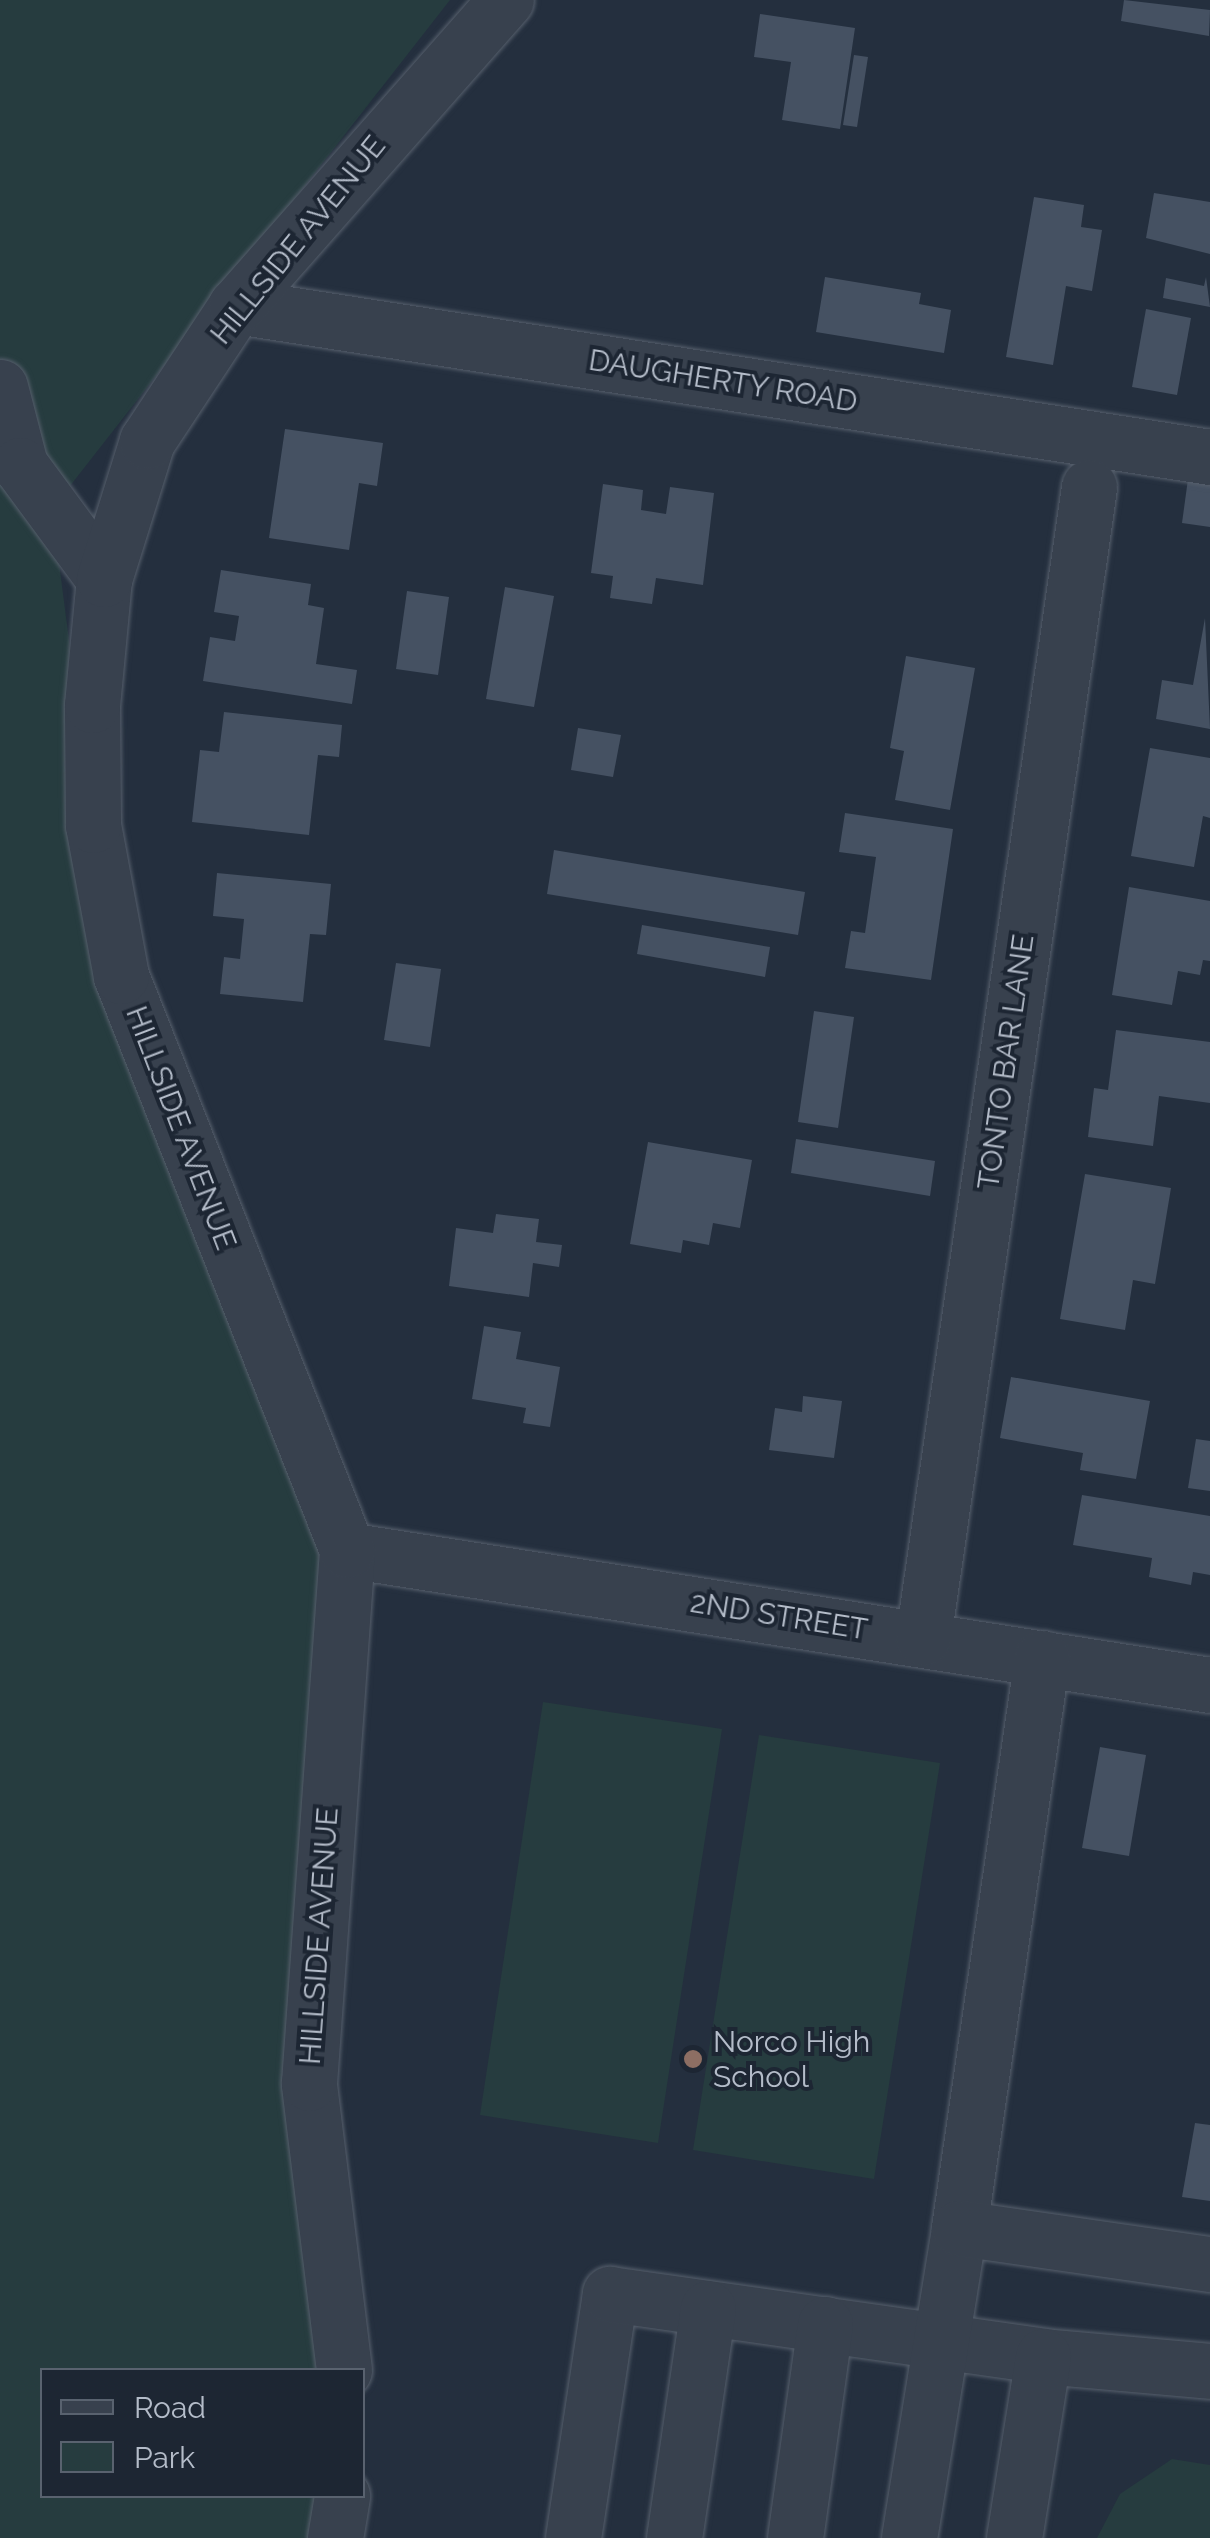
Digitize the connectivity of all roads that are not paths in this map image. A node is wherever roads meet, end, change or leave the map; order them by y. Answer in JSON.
{"nodes":[{"id":1,"x":506,"y":0,"type":"edge"},
{"id":2,"x":236,"y":306,"type":"junction"},
{"id":3,"x":0,"y":387,"type":"edge"},
{"id":4,"x":1210,"y":457,"type":"edge"},
{"id":5,"x":1089,"y":487,"type":"dead end"},
{"id":6,"x":104,"y":579,"type":"junction"},
{"id":7,"x":346,"y":1550,"type":"junction"},
{"id":8,"x":923,"y":1638,"type":"junction"},
{"id":9,"x":1042,"y":1658,"type":"junction"},
{"id":10,"x":1210,"y":1684,"type":"edge"},
{"id":11,"x":959,"y":2228,"type":"junction"},
{"id":12,"x":1210,"y":2264,"type":"edge"},
{"id":13,"x":708,"y":2308,"type":"junction"},
{"id":14,"x":824,"y":2324,"type":"junction"},
{"id":15,"x":943,"y":2342,"type":"junction"},
{"id":16,"x":1043,"y":2356,"type":"junction"},
{"id":17,"x":344,"y":2368,"type":"edge"},
{"id":18,"x":1210,"y":2371,"type":"edge"},
{"id":19,"x":342,"y":2498,"type":"edge"},
{"id":20,"x":335,"y":2538,"type":"edge"},
{"id":21,"x":574,"y":2538,"type":"edge"},
{"id":22,"x":674,"y":2538,"type":"edge"},
{"id":23,"x":795,"y":2538,"type":"edge"},
{"id":24,"x":909,"y":2538,"type":"edge"},
{"id":25,"x":1014,"y":2538,"type":"edge"}],
"edges":[{"from":1,"to":2,"type":"street","name":"HILLSIDE AVENUE"},
{"from":2,"to":4,"type":"street","name":"DAUGHERTY ROAD"},
{"from":2,"to":6,"type":"street","name":"HILLSIDE AVENUE"},
{"from":3,"to":6,"type":"street"},
{"from":5,"to":8,"type":"street","name":"TONTO BAR LANE"},
{"from":6,"to":7,"type":"street","name":"HILLSIDE AVENUE"},
{"from":7,"to":8,"type":"street","name":"2ND STREET"},
{"from":7,"to":17,"type":"street","name":"HILLSIDE AVENUE"},
{"from":8,"to":9,"type":"street","name":"2ND STREET"},
{"from":9,"to":10,"type":"street","name":"2ND STREET"},
{"from":9,"to":11,"type":"street"},
{"from":11,"to":12,"type":"street"},
{"from":11,"to":15,"type":"street"},
{"from":13,"to":14,"type":"street"},
{"from":13,"to":21,"type":"street"},
{"from":13,"to":22,"type":"street"},
{"from":14,"to":15,"type":"street"},
{"from":14,"to":23,"type":"street"},
{"from":15,"to":16,"type":"street"},
{"from":15,"to":24,"type":"street"},
{"from":16,"to":18,"type":"street"},
{"from":16,"to":25,"type":"street"},
{"from":19,"to":20,"type":"street"}]}
